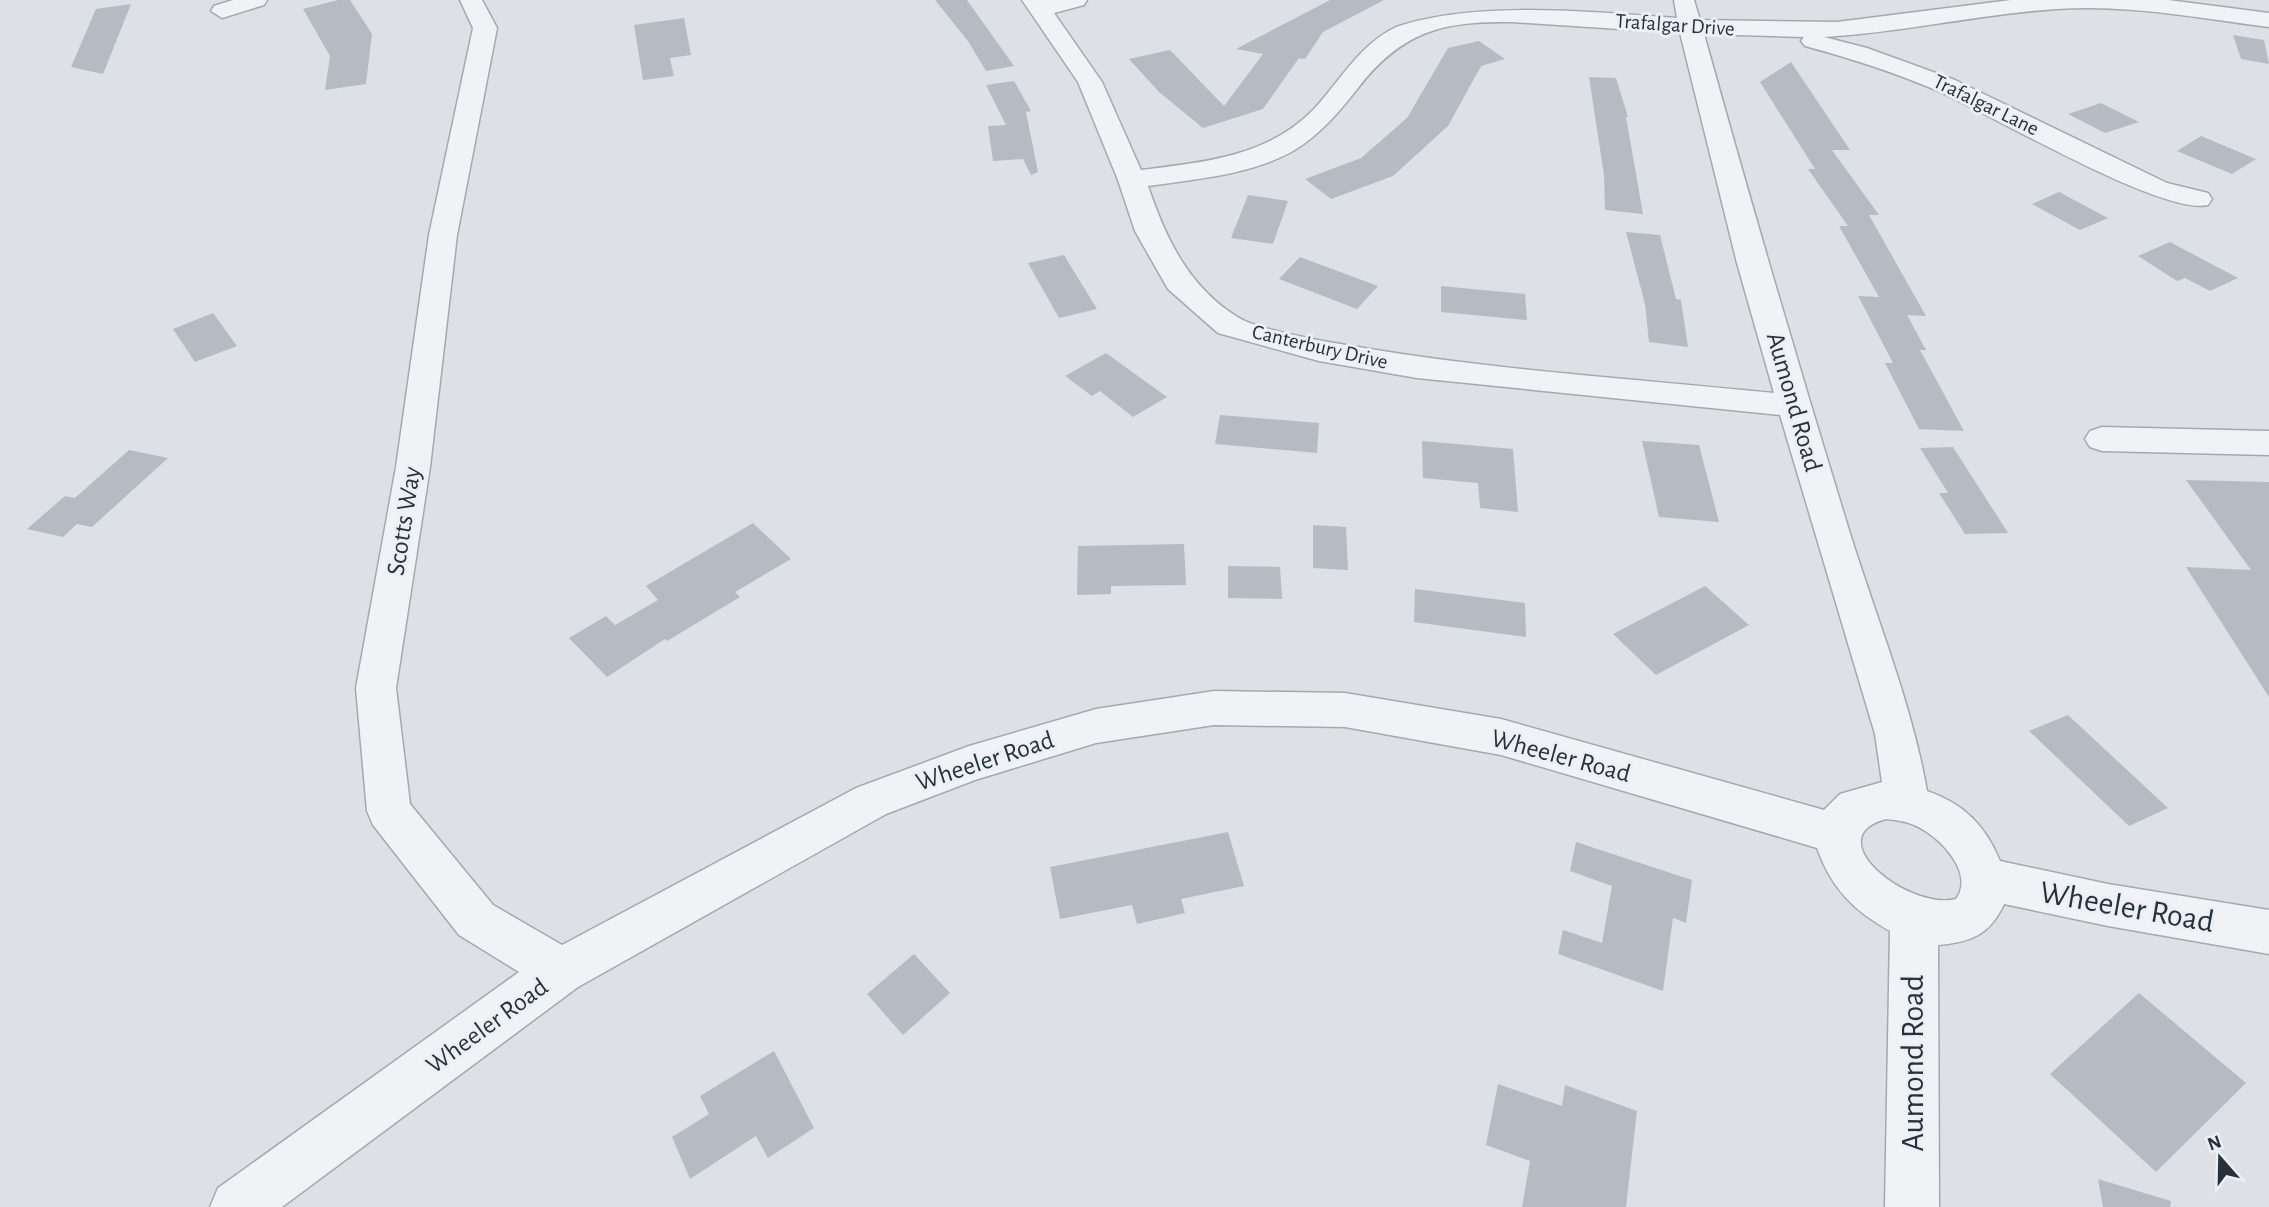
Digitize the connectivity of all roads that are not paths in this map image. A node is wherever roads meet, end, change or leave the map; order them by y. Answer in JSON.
{"nodes":[{"id":1,"x":256,"y":0,"type":"edge"},
{"id":2,"x":471,"y":0,"type":"edge"},
{"id":3,"x":1076,"y":0,"type":"edge"},
{"id":4,"x":1036,"y":5,"type":"edge"},
{"id":5,"x":222,"y":11,"type":"dead end"},
{"id":6,"x":1687,"y":13,"type":"edge"},
{"id":7,"x":2269,"y":20,"type":"edge"},
{"id":8,"x":1767,"y":30,"type":"junction"},
{"id":9,"x":1132,"y":180,"type":"junction"},
{"id":10,"x":2198,"y":199,"type":"dead end"},
{"id":11,"x":1796,"y":406,"type":"junction"},
{"id":12,"x":2102,"y":439,"type":"dead end"},
{"id":13,"x":2269,"y":443,"type":"edge"},
{"id":14,"x":1907,"y":803,"type":"junction"},
{"id":15,"x":1838,"y":834,"type":"junction"},
{"id":16,"x":1986,"y":880,"type":"junction"},
{"id":17,"x":1914,"y":919,"type":"junction"},
{"id":18,"x":2269,"y":932,"type":"edge"},
{"id":19,"x":561,"y":971,"type":"junction"},
{"id":20,"x":237,"y":1207,"type":"edge"},
{"id":21,"x":1912,"y":1207,"type":"edge"}],
"edges":[{"from":1,"to":5,"type":"street"},
{"from":2,"to":19,"type":"street","name":"Scotts Way"},
{"from":3,"to":4,"type":"street"},
{"from":4,"to":9,"type":"street","name":"Canterbury Drive"},
{"from":6,"to":8,"type":"street","name":"Trafalgar Drive"},
{"from":6,"to":9,"type":"street","name":"Trafalgar Drive"},
{"from":6,"to":11,"type":"street","name":"Aumond Road"},
{"from":7,"to":8,"type":"street","name":"Trafalgar Drive"},
{"from":8,"to":10,"type":"street","name":"Trafalgar Lane"},
{"from":9,"to":11,"type":"street","name":"Canterbury Drive"},
{"from":11,"to":14,"type":"street","name":"Aumond Road"},
{"from":12,"to":13,"type":"street"},
{"from":14,"to":15,"type":"street"},
{"from":14,"to":16,"type":"street"},
{"from":15,"to":17,"type":"street"},
{"from":15,"to":19,"type":"street","name":"Wheeler Road"},
{"from":16,"to":17,"type":"street"},
{"from":16,"to":18,"type":"street","name":"Wheeler Road"},
{"from":17,"to":21,"type":"street","name":"Aumond Road"},
{"from":19,"to":20,"type":"street","name":"Wheeler Road"}]}
